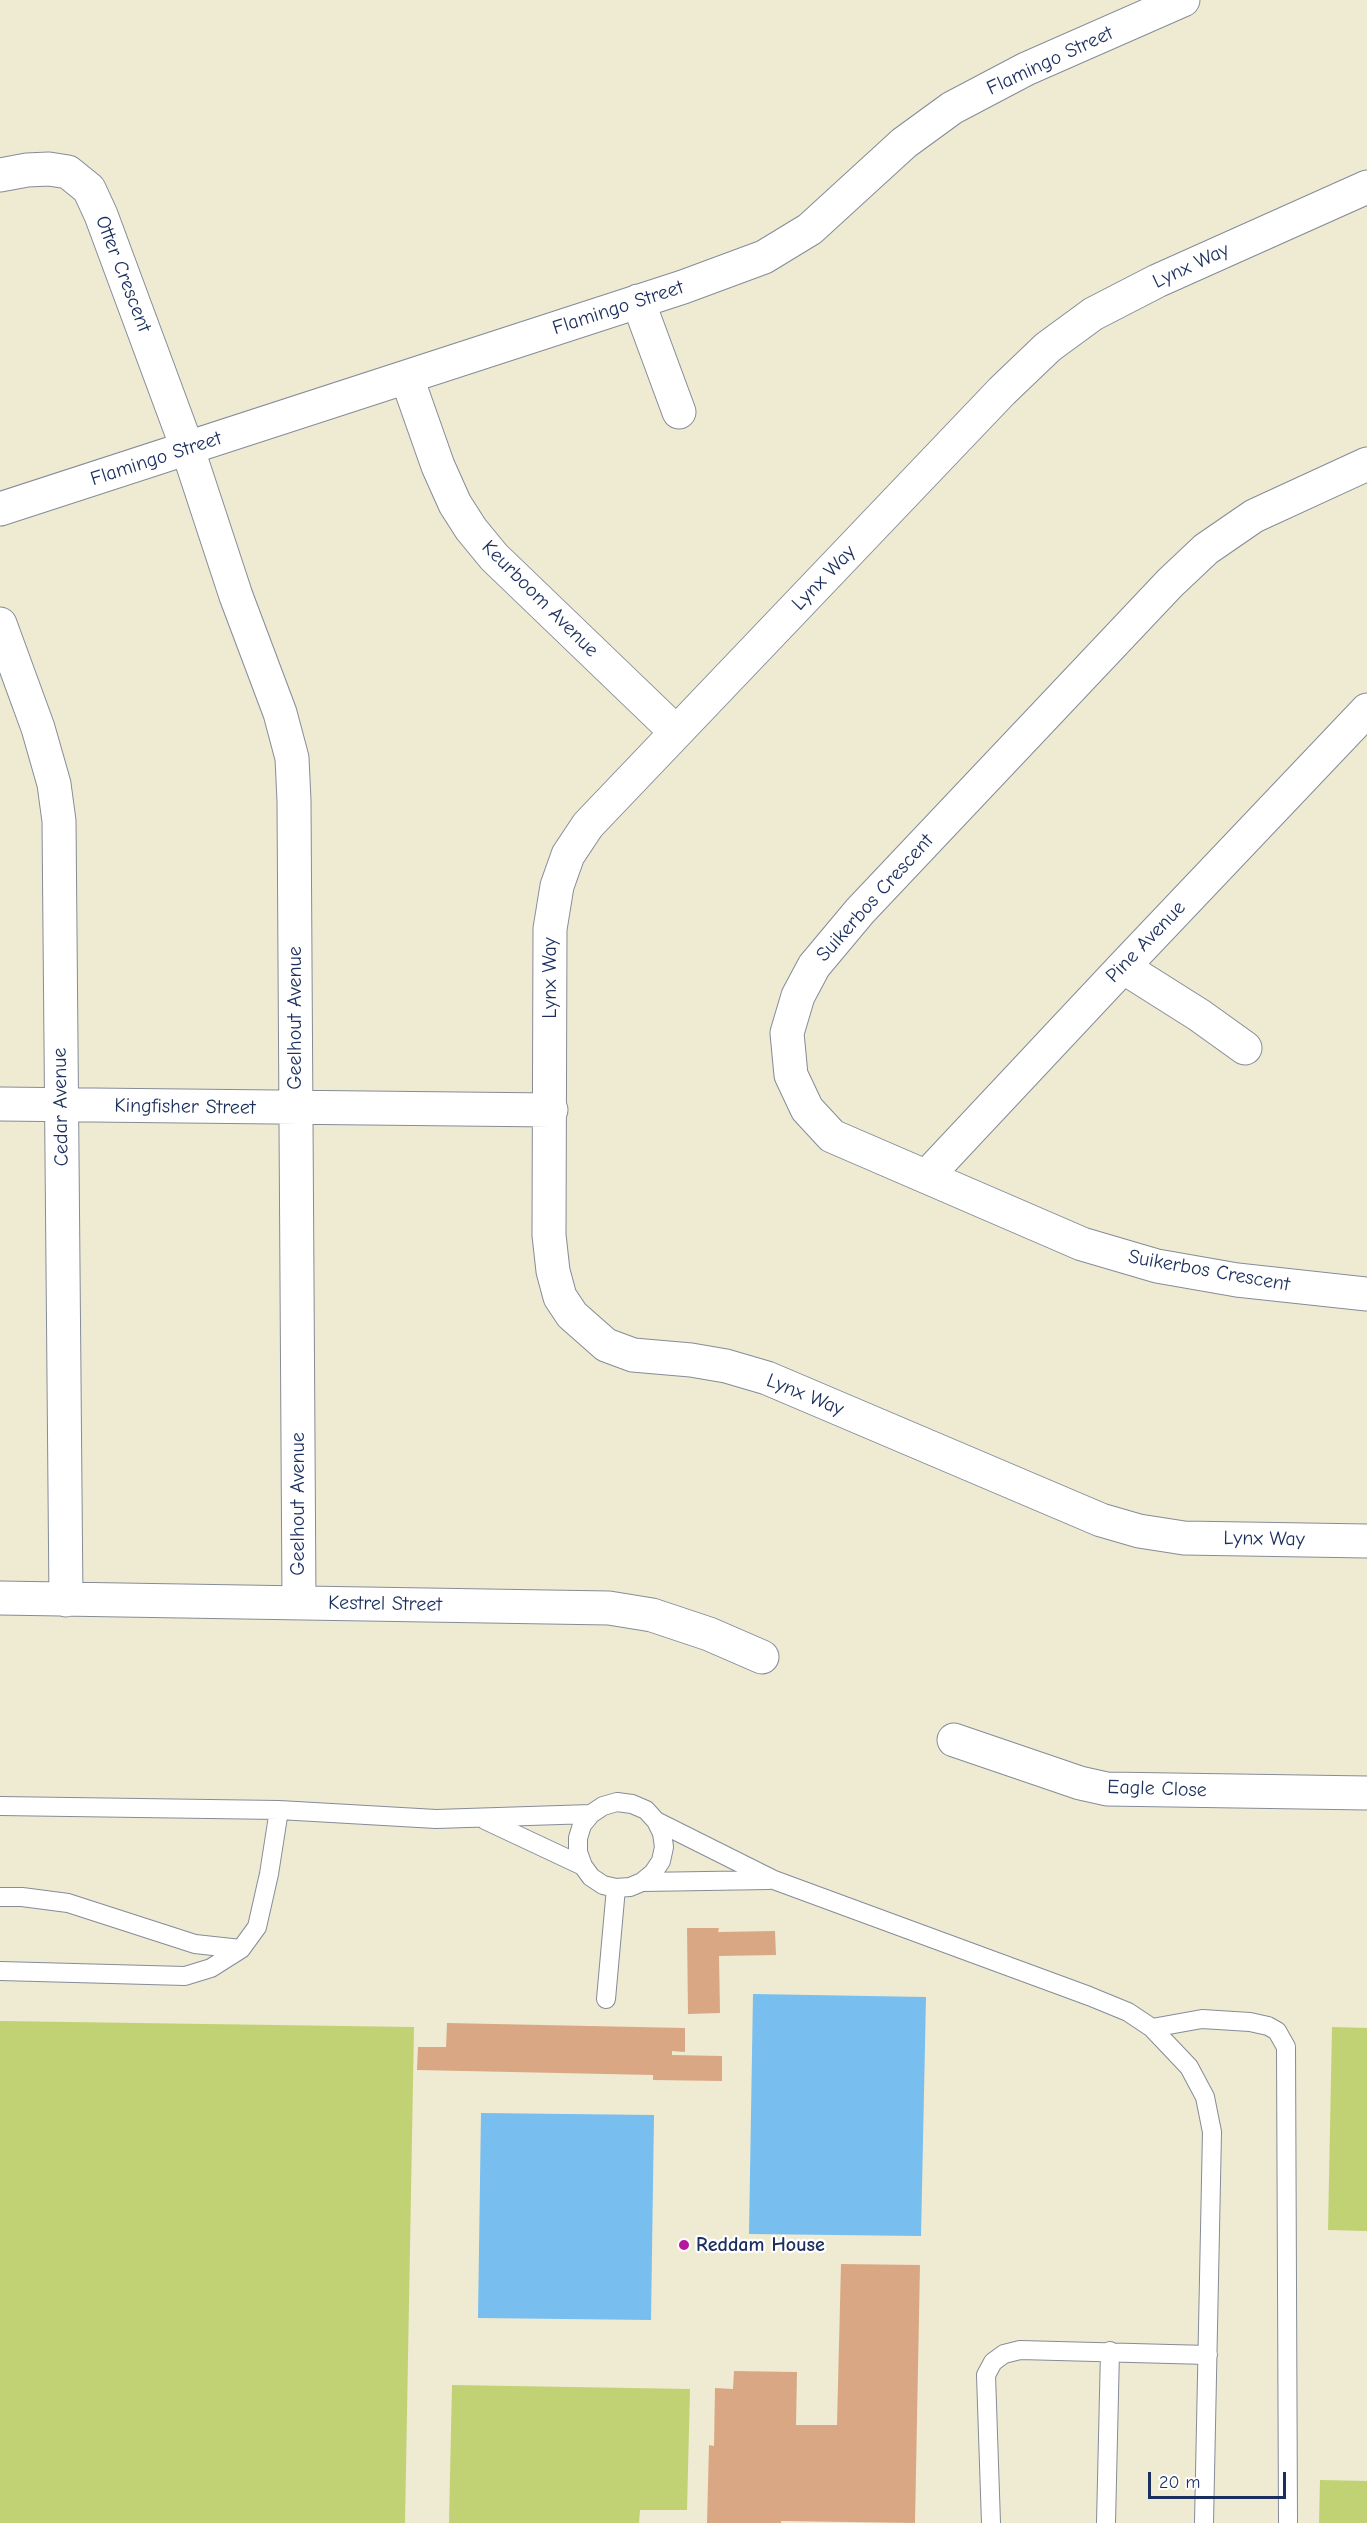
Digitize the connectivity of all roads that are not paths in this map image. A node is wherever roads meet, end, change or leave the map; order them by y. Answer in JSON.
{"nodes":[{"id":1,"x":1183,"y":0,"type":"edge"},
{"id":2,"x":0,"y":175,"type":"edge"},
{"id":3,"x":1367,"y":187,"type":"edge"},
{"id":4,"x":638,"y":301,"type":"junction"},
{"id":5,"x":407,"y":378,"type":"junction"},
{"id":6,"x":679,"y":412,"type":"dead end"},
{"id":7,"x":188,"y":450,"type":"junction"},
{"id":8,"x":1367,"y":464,"type":"edge"},
{"id":9,"x":0,"y":510,"type":"edge"},
{"id":10,"x":0,"y":624,"type":"edge"},
{"id":11,"x":1367,"y":710,"type":"edge"},
{"id":12,"x":676,"y":732,"type":"junction"},
{"id":13,"x":1123,"y":967,"type":"junction"},
{"id":14,"x":1245,"y":1048,"type":"dead end"},
{"id":15,"x":0,"y":1104,"type":"edge"},
{"id":16,"x":61,"y":1106,"type":"junction"},
{"id":17,"x":295,"y":1108,"type":"junction"},
{"id":18,"x":550,"y":1110,"type":"junction"},
{"id":19,"x":927,"y":1176,"type":"junction"},
{"id":20,"x":1367,"y":1294,"type":"edge"},
{"id":21,"x":1367,"y":1541,"type":"edge"},
{"id":22,"x":0,"y":1598,"type":"edge"},
{"id":23,"x":66,"y":1600,"type":"junction"},
{"id":24,"x":299,"y":1602,"type":"junction"},
{"id":25,"x":762,"y":1657,"type":"dead end"},
{"id":26,"x":954,"y":1740,"type":"dead end"},
{"id":27,"x":1367,"y":1794,"type":"edge"},
{"id":28,"x":0,"y":1806,"type":"edge"},
{"id":29,"x":279,"y":1810,"type":"junction"},
{"id":30,"x":591,"y":1814,"type":"junction"},
{"id":31,"x":483,"y":1819,"type":"junction"},
{"id":32,"x":656,"y":1821,"type":"junction"},
{"id":33,"x":583,"y":1866,"type":"junction"},
{"id":34,"x":774,"y":1880,"type":"junction"},
{"id":35,"x":642,"y":1882,"type":"junction"},
{"id":36,"x":616,"y":1888,"type":"junction"},
{"id":37,"x":0,"y":1896,"type":"edge"},
{"id":38,"x":241,"y":1949,"type":"junction"},
{"id":39,"x":0,"y":1971,"type":"edge"},
{"id":40,"x":606,"y":1999,"type":"dead end"},
{"id":41,"x":1152,"y":2028,"type":"junction"},
{"id":42,"x":1110,"y":2351,"type":"junction"},
{"id":43,"x":1208,"y":2355,"type":"junction"},
{"id":44,"x":991,"y":2523,"type":"edge"},
{"id":45,"x":1106,"y":2523,"type":"edge"},
{"id":46,"x":1204,"y":2523,"type":"edge"},
{"id":47,"x":1288,"y":2523,"type":"edge"}],
"edges":[{"from":1,"to":4,"type":"street","name":"Flamingo Street"},
{"from":2,"to":7,"type":"street","name":"Otter Crescent"},
{"from":3,"to":12,"type":"street","name":"Lynx Way"},
{"from":4,"to":5,"type":"street","name":"Flamingo Street"},
{"from":4,"to":6,"type":"street"},
{"from":5,"to":7,"type":"street","name":"Flamingo Street"},
{"from":5,"to":12,"type":"street","name":"Keurboom Avenue"},
{"from":7,"to":9,"type":"street","name":"Flamingo Street"},
{"from":7,"to":17,"type":"street","name":"Geelhout Avenue"},
{"from":8,"to":19,"type":"street","name":"Suikerbos Crescent"},
{"from":10,"to":16,"type":"street","name":"Cedar Avenue"},
{"from":11,"to":13,"type":"street","name":"Pine Avenue"},
{"from":12,"to":18,"type":"street","name":"Lynx Way"},
{"from":13,"to":14,"type":"street"},
{"from":13,"to":19,"type":"street","name":"Pine Avenue"},
{"from":15,"to":16,"type":"street","name":"Kingfisher Street"},
{"from":16,"to":17,"type":"street","name":"Kingfisher Street"},
{"from":16,"to":23,"type":"street","name":"Cedar Avenue"},
{"from":17,"to":18,"type":"street","name":"Kingfisher Street"},
{"from":17,"to":24,"type":"street","name":"Geelhout Avenue"},
{"from":18,"to":21,"type":"street","name":"Lynx Way"},
{"from":19,"to":20,"type":"street","name":"Suikerbos Crescent"},
{"from":22,"to":23,"type":"street","name":"Kestrel Street"},
{"from":23,"to":24,"type":"street","name":"Kestrel Street"},
{"from":24,"to":25,"type":"street","name":"Kestrel Street"},
{"from":26,"to":27,"type":"street","name":"Eagle Close"},
{"from":28,"to":29,"type":"lane"},
{"from":29,"to":31,"type":"lane"},
{"from":29,"to":38,"type":"lane"},
{"from":30,"to":31,"type":"lane"},
{"from":30,"to":32,"type":"lane"},
{"from":30,"to":33,"type":"lane"},
{"from":31,"to":33,"type":"lane"},
{"from":32,"to":34,"type":"lane"},
{"from":32,"to":35,"type":"lane"},
{"from":33,"to":36,"type":"lane"},
{"from":34,"to":35,"type":"lane"},
{"from":34,"to":41,"type":"lane"},
{"from":35,"to":36,"type":"lane"},
{"from":36,"to":40,"type":"lane"},
{"from":37,"to":38,"type":"lane"},
{"from":38,"to":39,"type":"lane"},
{"from":41,"to":43,"type":"lane"},
{"from":41,"to":47,"type":"lane"},
{"from":42,"to":43,"type":"lane"},
{"from":42,"to":44,"type":"lane"},
{"from":42,"to":45,"type":"lane"},
{"from":43,"to":46,"type":"lane"}]}
